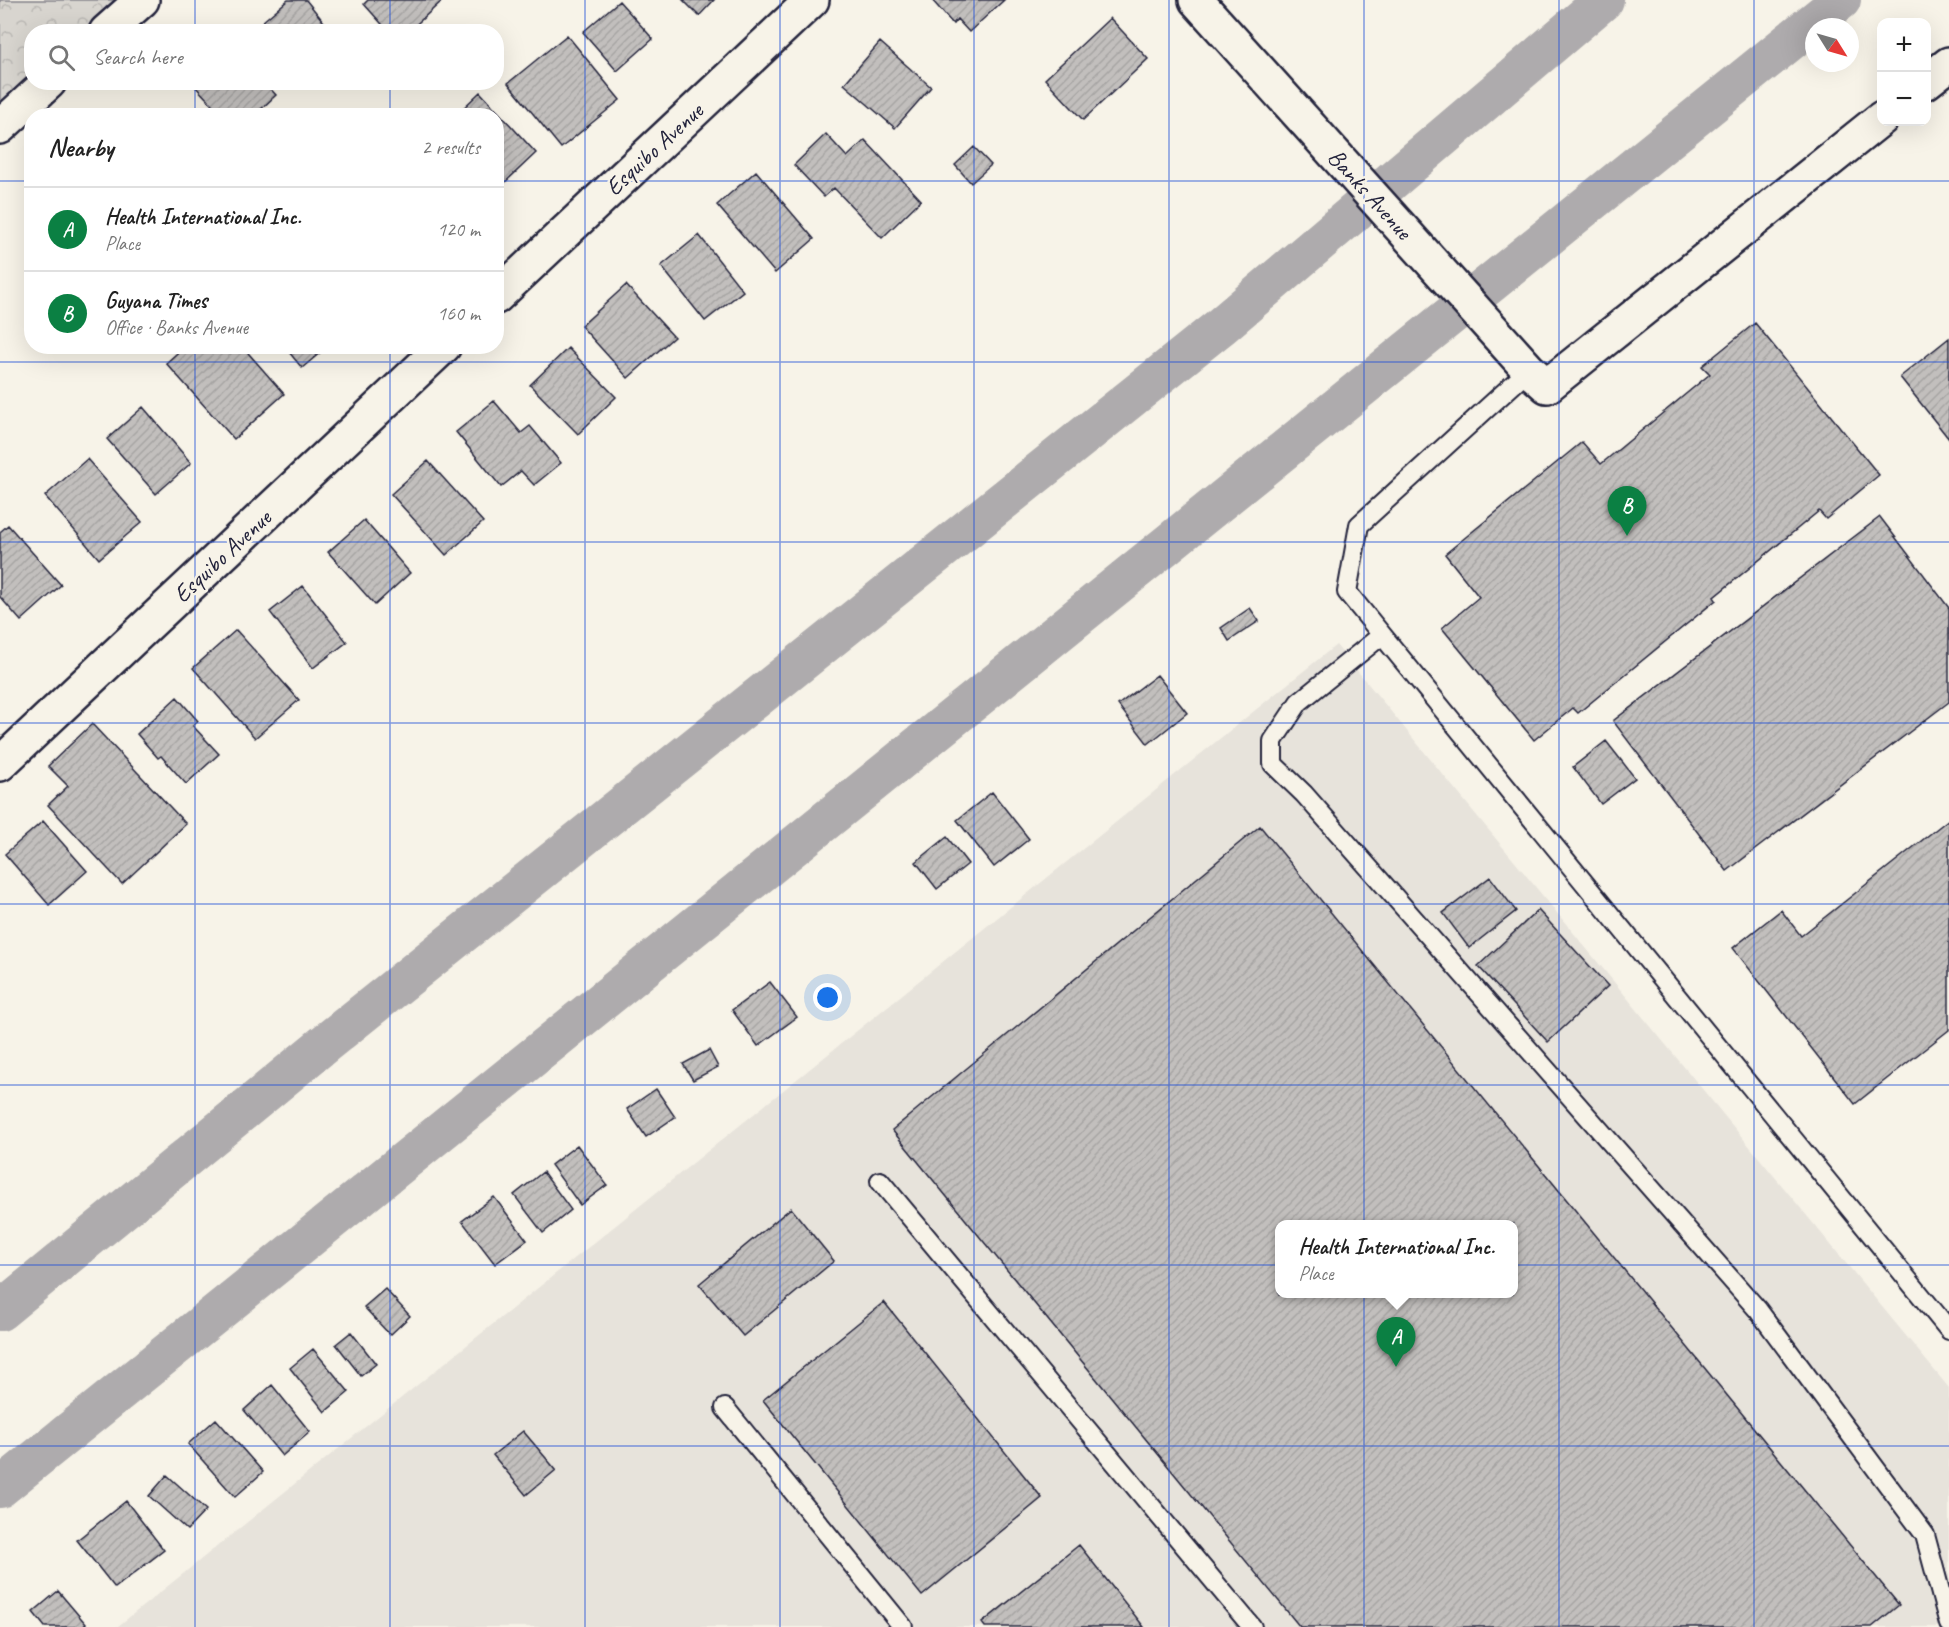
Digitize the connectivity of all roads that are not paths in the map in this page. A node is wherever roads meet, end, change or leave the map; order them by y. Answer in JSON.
{"nodes":[{"id":1,"x":142,"y":0,"type":"edge"},
{"id":2,"x":812,"y":0,"type":"edge"},
{"id":3,"x":1196,"y":0,"type":"edge"},
{"id":4,"x":115,"y":24,"type":"edge"},
{"id":5,"x":1949,"y":64,"type":"edge"},
{"id":6,"x":1931,"y":78,"type":"edge"},
{"id":7,"x":40,"y":90,"type":"edge"},
{"id":8,"x":1877,"y":121,"type":"edge"},
{"id":9,"x":0,"y":127,"type":"edge"},
{"id":10,"x":504,"y":289,"type":"edge"},
{"id":11,"x":436,"y":354,"type":"edge"},
{"id":12,"x":1538,"y":378,"type":"junction"},
{"id":13,"x":1382,"y":635,"type":"junction"},
{"id":14,"x":0,"y":764,"type":"edge"},
{"id":15,"x":880,"y":1181,"type":"dead end"},
{"id":16,"x":1949,"y":1330,"type":"edge"},
{"id":17,"x":724,"y":1408,"type":"dead end"},
{"id":18,"x":1949,"y":1624,"type":"edge"},
{"id":19,"x":903,"y":1627,"type":"edge"},
{"id":20,"x":1252,"y":1627,"type":"edge"}],
"edges":[{"from":1,"to":4,"type":"street"},
{"from":2,"to":10,"type":"street","name":"Esquibo Avenue"},
{"from":3,"to":12,"type":"street","name":"Banks Avenue"},
{"from":5,"to":6,"type":"street"},
{"from":7,"to":9,"type":"street"},
{"from":8,"to":12,"type":"street"},
{"from":11,"to":14,"type":"street","name":"Esquibo Avenue"},
{"from":12,"to":13,"type":"lane"},
{"from":13,"to":16,"type":"lane"},
{"from":13,"to":18,"type":"lane"},
{"from":15,"to":20,"type":"lane"},
{"from":17,"to":19,"type":"lane"}]}
